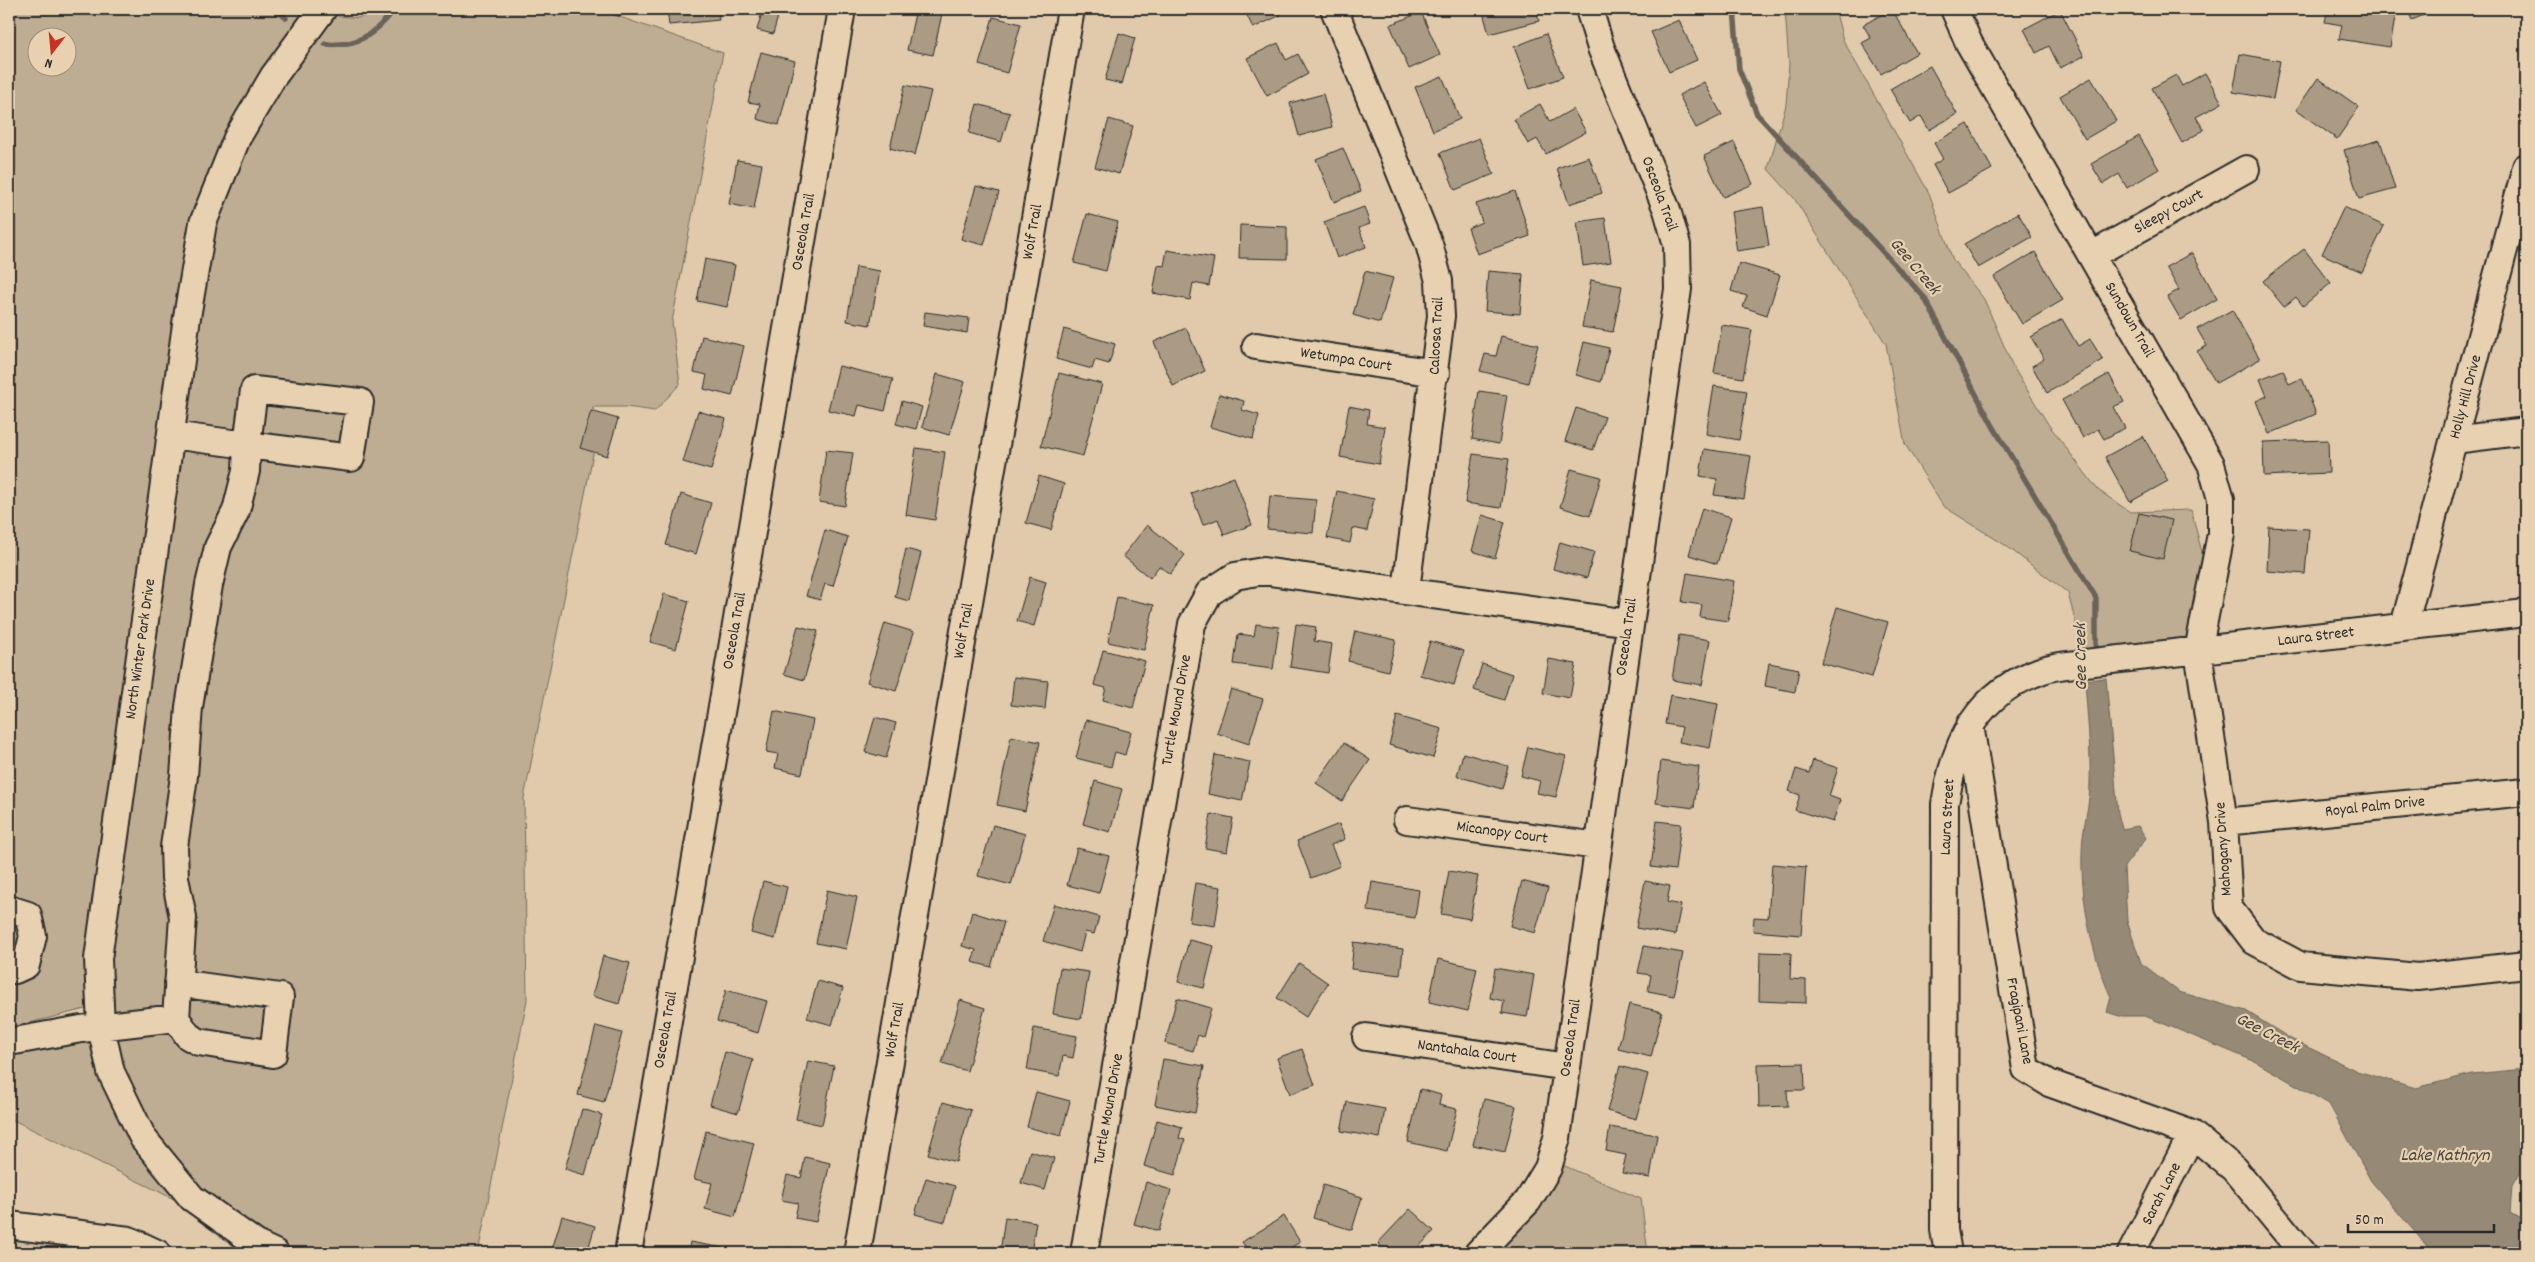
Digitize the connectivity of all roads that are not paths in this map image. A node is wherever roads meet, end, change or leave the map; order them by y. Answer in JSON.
{"nodes":[{"id":1,"x":323,"y":9,"type":"edge"},
{"id":2,"x":842,"y":9,"type":"edge"},
{"id":3,"x":1071,"y":9,"type":"edge"},
{"id":4,"x":1334,"y":9,"type":"edge"},
{"id":5,"x":1589,"y":9,"type":"edge"},
{"id":6,"x":1954,"y":9,"type":"edge"},
{"id":7,"x":2526,"y":168,"type":"edge"},
{"id":8,"x":2246,"y":169,"type":"dead end"},
{"id":9,"x":2092,"y":255,"type":"junction"},
{"id":10,"x":1256,"y":346,"type":"dead end"},
{"id":11,"x":1436,"y":373,"type":"junction"},
{"id":12,"x":2526,"y":431,"type":"edge"},
{"id":13,"x":171,"y":435,"type":"junction"},
{"id":14,"x":2454,"y":440,"type":"junction"},
{"id":15,"x":1406,"y":590,"type":"junction"},
{"id":16,"x":2526,"y":613,"type":"edge"},
{"id":17,"x":1628,"y":623,"type":"junction"},
{"id":18,"x":2404,"y":626,"type":"junction"},
{"id":19,"x":2198,"y":651,"type":"junction"},
{"id":20,"x":1970,"y":725,"type":"junction"},
{"id":21,"x":2526,"y":792,"type":"edge"},
{"id":22,"x":1407,"y":820,"type":"dead end"},
{"id":23,"x":2224,"y":822,"type":"junction"},
{"id":24,"x":1598,"y":846,"type":"junction"},
{"id":25,"x":9,"y":909,"type":"edge"},
{"id":26,"x":2526,"y":965,"type":"edge"},
{"id":27,"x":9,"y":969,"type":"edge"},
{"id":28,"x":178,"y":983,"type":"junction"},
{"id":29,"x":176,"y":1018,"type":"junction"},
{"id":30,"x":101,"y":1027,"type":"junction"},
{"id":31,"x":1366,"y":1038,"type":"dead end"},
{"id":32,"x":9,"y":1042,"type":"edge"},
{"id":33,"x":1567,"y":1067,"type":"junction"},
{"id":34,"x":2192,"y":1134,"type":"junction"},
{"id":35,"x":9,"y":1225,"type":"edge"},
{"id":36,"x":2141,"y":1249,"type":"edge"},
{"id":37,"x":157,"y":1253,"type":"edge"},
{"id":38,"x":275,"y":1253,"type":"edge"},
{"id":39,"x":628,"y":1253,"type":"edge"},
{"id":40,"x":857,"y":1253,"type":"edge"},
{"id":41,"x":1084,"y":1253,"type":"edge"},
{"id":42,"x":1478,"y":1253,"type":"edge"},
{"id":43,"x":1948,"y":1253,"type":"edge"},
{"id":44,"x":2303,"y":1253,"type":"edge"}],
"edges":[{"from":1,"to":13,"type":"street","name":"North Winter Park Drive"},
{"from":2,"to":39,"type":"street","name":"Osceola Trail"},
{"from":3,"to":40,"type":"street","name":"Wolf Trail"},
{"from":4,"to":11,"type":"street","name":"Caloosa Trail"},
{"from":5,"to":17,"type":"street","name":"Osceola Trail"},
{"from":6,"to":9,"type":"street","name":"Sundown Trail"},
{"from":7,"to":14,"type":"street","name":"Holly Hill Drive"},
{"from":8,"to":9,"type":"street","name":"Sleepy Court"},
{"from":9,"to":19,"type":"street","name":"Sundown Trail"},
{"from":10,"to":11,"type":"street","name":"Wetumpa Court"},
{"from":11,"to":15,"type":"street","name":"Caloosa Trail"},
{"from":12,"to":14,"type":"street"},
{"from":13,"to":28,"type":"street"},
{"from":13,"to":30,"type":"street","name":"North Winter Park Drive"},
{"from":14,"to":18,"type":"street","name":"Holly Hill Drive"},
{"from":15,"to":17,"type":"street","name":"Turtle Mound Drive"},
{"from":15,"to":41,"type":"street","name":"Turtle Mound Drive"},
{"from":16,"to":18,"type":"street","name":"Laura Street"},
{"from":17,"to":24,"type":"street","name":"Osceola Trail"},
{"from":18,"to":19,"type":"street","name":"Laura Street"},
{"from":19,"to":20,"type":"street","name":"Laura Street"},
{"from":19,"to":23,"type":"street","name":"Mahogany Drive"},
{"from":20,"to":34,"type":"street","name":"Fragipani Lane"},
{"from":20,"to":43,"type":"street","name":"Laura Street"},
{"from":21,"to":23,"type":"street","name":"Royal Palm Drive"},
{"from":22,"to":24,"type":"street","name":"Micanopy Court"},
{"from":23,"to":26,"type":"street","name":"Mahogany Drive"},
{"from":24,"to":33,"type":"street","name":"Osceola Trail"},
{"from":25,"to":27,"type":"street"},
{"from":28,"to":29,"type":"street"},
{"from":28,"to":29,"type":"street"},
{"from":29,"to":30,"type":"street"},
{"from":30,"to":32,"type":"street"},
{"from":30,"to":38,"type":"street","name":"North Winter Park Drive"},
{"from":31,"to":33,"type":"street","name":"Nantahala Court"},
{"from":33,"to":42,"type":"street","name":"Osceola Trail"},
{"from":34,"to":36,"type":"street","name":"Sarah Lane"},
{"from":34,"to":44,"type":"street","name":"Fragipani Lane"},
{"from":35,"to":37,"type":"street"}]}
